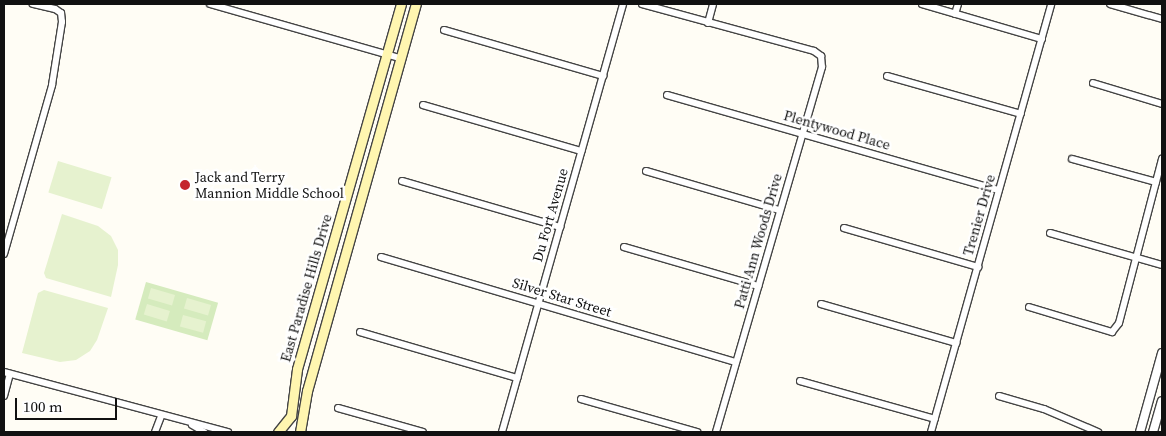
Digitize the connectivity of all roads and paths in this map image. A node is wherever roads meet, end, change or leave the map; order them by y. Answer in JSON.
{"nodes":[{"id":1,"x":33,"y":4,"type":"edge"},
{"id":2,"x":210,"y":4,"type":"edge"},
{"id":3,"x":241,"y":4,"type":"edge"},
{"id":4,"x":402,"y":4,"type":"edge"},
{"id":5,"x":416,"y":4,"type":"edge"},
{"id":6,"x":623,"y":4,"type":"edge"},
{"id":7,"x":642,"y":4,"type":"edge"},
{"id":8,"x":713,"y":4,"type":"edge"},
{"id":9,"x":922,"y":4,"type":"edge"},
{"id":10,"x":958,"y":4,"type":"edge"},
{"id":11,"x":1051,"y":4,"type":"edge"},
{"id":12,"x":1112,"y":4,"type":"edge"},
{"id":13,"x":239,"y":12,"type":"junction"},
{"id":14,"x":955,"y":14,"type":"junction"},
{"id":15,"x":1162,"y":19,"type":"edge"},
{"id":16,"x":708,"y":23,"type":"junction"},
{"id":17,"x":444,"y":30,"type":"dead end"},
{"id":18,"x":1042,"y":39,"type":"junction"},
{"id":19,"x":387,"y":54,"type":"junction"},
{"id":20,"x":400,"y":58,"type":"junction"},
{"id":21,"x":603,"y":76,"type":"junction"},
{"id":22,"x":887,"y":76,"type":"dead end"},
{"id":23,"x":1093,"y":83,"type":"dead end"},
{"id":24,"x":667,"y":94,"type":"dead end"},
{"id":25,"x":1162,"y":104,"type":"edge"},
{"id":26,"x":423,"y":105,"type":"dead end"},
{"id":27,"x":1021,"y":114,"type":"junction"},
{"id":28,"x":801,"y":133,"type":"junction"},
{"id":29,"x":582,"y":151,"type":"junction"},
{"id":30,"x":1072,"y":159,"type":"dead end"},
{"id":31,"x":1162,"y":159,"type":"edge"},
{"id":32,"x":646,"y":171,"type":"dead end"},
{"id":33,"x":402,"y":181,"type":"dead end"},
{"id":34,"x":1156,"y":182,"type":"junction"},
{"id":35,"x":999,"y":190,"type":"junction"},
{"id":36,"x":779,"y":210,"type":"junction"},
{"id":37,"x":560,"y":227,"type":"junction"},
{"id":38,"x":844,"y":228,"type":"dead end"},
{"id":39,"x":1050,"y":233,"type":"dead end"},
{"id":40,"x":624,"y":247,"type":"dead end"},
{"id":41,"x":4,"y":254,"type":"edge"},
{"id":42,"x":380,"y":257,"type":"dead end"},
{"id":43,"x":1135,"y":257,"type":"junction"},
{"id":44,"x":1162,"y":265,"type":"edge"},
{"id":45,"x":978,"y":266,"type":"junction"},
{"id":46,"x":758,"y":286,"type":"junction"},
{"id":47,"x":538,"y":303,"type":"junction"},
{"id":48,"x":821,"y":304,"type":"dead end"},
{"id":49,"x":1029,"y":307,"type":"dead end"},
{"id":50,"x":360,"y":332,"type":"dead end"},
{"id":51,"x":956,"y":343,"type":"junction"},
{"id":52,"x":1162,"y":353,"type":"edge"},
{"id":53,"x":736,"y":362,"type":"junction"},
{"id":54,"x":7,"y":373,"type":"edge"},
{"id":55,"x":517,"y":378,"type":"junction"},
{"id":56,"x":800,"y":381,"type":"dead end"},
{"id":57,"x":4,"y":396,"type":"edge"},
{"id":58,"x":999,"y":396,"type":"dead end"},
{"id":59,"x":581,"y":399,"type":"dead end"},
{"id":60,"x":1162,"y":401,"type":"edge"},
{"id":61,"x":338,"y":408,"type":"dead end"},
{"id":62,"x":160,"y":416,"type":"junction"},
{"id":63,"x":935,"y":419,"type":"junction"},
{"id":64,"x":192,"y":425,"type":"junction"},
{"id":65,"x":156,"y":432,"type":"edge"},
{"id":66,"x":204,"y":432,"type":"edge"},
{"id":67,"x":228,"y":432,"type":"edge"},
{"id":68,"x":278,"y":432,"type":"edge"},
{"id":69,"x":300,"y":432,"type":"edge"},
{"id":70,"x":422,"y":432,"type":"edge"},
{"id":71,"x":502,"y":432,"type":"edge"},
{"id":72,"x":697,"y":432,"type":"edge"},
{"id":73,"x":716,"y":432,"type":"edge"},
{"id":74,"x":931,"y":432,"type":"edge"},
{"id":75,"x":1098,"y":432,"type":"edge"},
{"id":76,"x":1140,"y":432,"type":"edge"},
{"id":77,"x":1153,"y":432,"type":"edge"}],
"edges":[{"from":1,"to":41,"type":"street"},
{"from":2,"to":13,"type":"street"},
{"from":3,"to":13,"type":"street"},
{"from":4,"to":19,"type":"main road","name":"East Paradise Hills Drive"},
{"from":5,"to":20,"type":"main road","name":"East Paradise Hills Drive"},
{"from":6,"to":21,"type":"street","name":"Du Fort Avenue"},
{"from":7,"to":16,"type":"street"},
{"from":8,"to":16,"type":"street"},
{"from":9,"to":14,"type":"street"},
{"from":10,"to":14,"type":"street"},
{"from":11,"to":18,"type":"street","name":"Trenier Drive"},
{"from":12,"to":15,"type":"street"},
{"from":13,"to":19,"type":"street"},
{"from":14,"to":18,"type":"street"},
{"from":16,"to":28,"type":"street","name":"Patti Ann Woods Drive"},
{"from":17,"to":21,"type":"street"},
{"from":18,"to":27,"type":"street","name":"Trenier Drive"},
{"from":19,"to":20,"type":"street"},
{"from":19,"to":68,"type":"main road","name":"East Paradise Hills Drive"},
{"from":20,"to":69,"type":"main road","name":"East Paradise Hills Drive"},
{"from":21,"to":29,"type":"street","name":"Du Fort Avenue"},
{"from":22,"to":27,"type":"street"},
{"from":23,"to":25,"type":"street"},
{"from":24,"to":28,"type":"street","name":"Plentywood Place"},
{"from":26,"to":29,"type":"street"},
{"from":27,"to":35,"type":"street","name":"Trenier Drive"},
{"from":28,"to":35,"type":"street","name":"Plentywood Place"},
{"from":28,"to":36,"type":"street","name":"Patti Ann Woods Drive"},
{"from":29,"to":37,"type":"street","name":"Du Fort Avenue"},
{"from":30,"to":34,"type":"street"},
{"from":31,"to":34,"type":"street"},
{"from":32,"to":36,"type":"street"},
{"from":33,"to":37,"type":"street"},
{"from":34,"to":43,"type":"street"},
{"from":35,"to":45,"type":"street","name":"Trenier Drive"},
{"from":36,"to":46,"type":"street","name":"Patti Ann Woods Drive"},
{"from":37,"to":47,"type":"street","name":"Du Fort Avenue"},
{"from":38,"to":45,"type":"street"},
{"from":39,"to":43,"type":"street"},
{"from":40,"to":46,"type":"street"},
{"from":42,"to":47,"type":"street","name":"Silver Star Street"},
{"from":43,"to":44,"type":"street"},
{"from":43,"to":49,"type":"street"},
{"from":45,"to":51,"type":"street","name":"Trenier Drive"},
{"from":46,"to":53,"type":"street","name":"Patti Ann Woods Drive"},
{"from":47,"to":53,"type":"street","name":"Silver Star Street"},
{"from":47,"to":55,"type":"street","name":"Du Fort Avenue"},
{"from":48,"to":51,"type":"street"},
{"from":50,"to":55,"type":"street"},
{"from":51,"to":63,"type":"street","name":"Trenier Drive"},
{"from":52,"to":76,"type":"street"},
{"from":53,"to":73,"type":"street","name":"Patti Ann Woods Drive"},
{"from":54,"to":57,"type":"street"},
{"from":54,"to":62,"type":"street"},
{"from":55,"to":71,"type":"street","name":"Du Fort Avenue"},
{"from":56,"to":63,"type":"street"},
{"from":58,"to":75,"type":"street"},
{"from":59,"to":72,"type":"street"},
{"from":60,"to":77,"type":"street"},
{"from":61,"to":70,"type":"street"},
{"from":62,"to":64,"type":"street"},
{"from":62,"to":65,"type":"street"},
{"from":63,"to":74,"type":"street","name":"Trenier Drive"},
{"from":64,"to":66,"type":"street"},
{"from":64,"to":67,"type":"street"}]}
